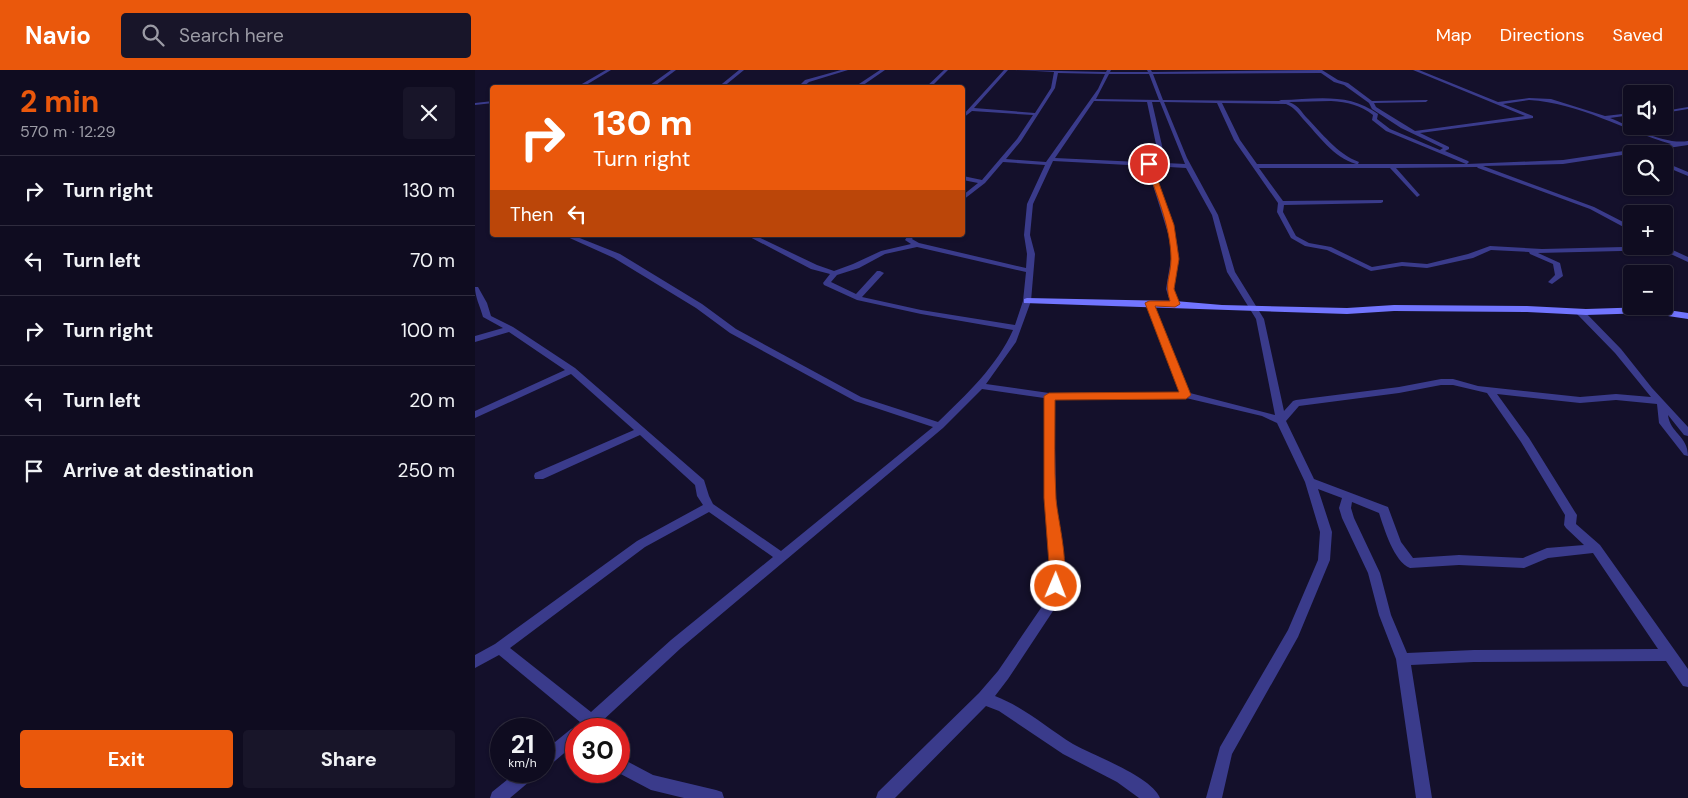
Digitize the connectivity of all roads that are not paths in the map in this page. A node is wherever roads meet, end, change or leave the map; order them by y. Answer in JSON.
{"nodes":[{"id":1,"x":609,"y":70,"type":"edge"},
{"id":2,"x":675,"y":70,"type":"edge"},
{"id":3,"x":742,"y":70,"type":"edge"},
{"id":4,"x":846,"y":70,"type":"edge"},
{"id":5,"x":883,"y":70,"type":"edge"},
{"id":6,"x":946,"y":70,"type":"edge"},
{"id":7,"x":1006,"y":70,"type":"edge"},
{"id":8,"x":1017,"y":70,"type":"edge"},
{"id":9,"x":1415,"y":70,"type":"edge"},
{"id":10,"x":1150,"y":71,"type":"edge"},
{"id":11,"x":1321,"y":71,"type":"edge"},
{"id":12,"x":1056,"y":72,"type":"junction"},
{"id":13,"x":1108,"y":72,"type":"edge"},
{"id":14,"x":1200,"y":72,"type":"junction"},
{"id":15,"x":1204,"y":81,"type":"dead end"},
{"id":16,"x":582,"y":85,"type":"edge"},
{"id":17,"x":652,"y":85,"type":"edge"},
{"id":18,"x":723,"y":85,"type":"edge"},
{"id":19,"x":802,"y":85,"type":"edge"},
{"id":20,"x":860,"y":85,"type":"edge"},
{"id":21,"x":930,"y":85,"type":"edge"},
{"id":22,"x":1092,"y":100,"type":"junction"},
{"id":23,"x":1149,"y":100,"type":"junction"},
{"id":24,"x":1162,"y":100,"type":"junction"},
{"id":25,"x":1281,"y":101,"type":"junction"},
{"id":26,"x":1347,"y":101,"type":"junction"},
{"id":27,"x":1369,"y":101,"type":"junction"},
{"id":28,"x":1426,"y":101,"type":"dead end"},
{"id":29,"x":490,"y":102,"type":"edge"},
{"id":30,"x":1219,"y":102,"type":"junction"},
{"id":31,"x":1499,"y":103,"type":"junction"},
{"id":32,"x":475,"y":104,"type":"edge"},
{"id":33,"x":1688,"y":108,"type":"edge"},
{"id":34,"x":970,"y":109,"type":"junction"},
{"id":35,"x":1673,"y":110,"type":"edge"},
{"id":36,"x":1035,"y":114,"type":"junction"},
{"id":37,"x":965,"y":115,"type":"edge"},
{"id":38,"x":1623,"y":115,"type":"edge"},
{"id":39,"x":1605,"y":118,"type":"junction"},
{"id":40,"x":1407,"y":130,"type":"junction"},
{"id":41,"x":1415,"y":132,"type":"junction"},
{"id":42,"x":1402,"y":135,"type":"junction"},
{"id":43,"x":1688,"y":143,"type":"edge"},
{"id":44,"x":1677,"y":144,"type":"junction"},
{"id":45,"x":1672,"y":145,"type":"edge"},
{"id":46,"x":1440,"y":152,"type":"junction"},
{"id":47,"x":1623,"y":154,"type":"edge"},
{"id":48,"x":1003,"y":160,"type":"junction"},
{"id":49,"x":1050,"y":161,"type":"junction"},
{"id":50,"x":1149,"y":164,"type":"junction"},
{"id":51,"x":1163,"y":164,"type":"junction"},
{"id":52,"x":1471,"y":164,"type":"junction"},
{"id":53,"x":1367,"y":165,"type":"junction"},
{"id":54,"x":1391,"y":165,"type":"junction"},
{"id":55,"x":1188,"y":166,"type":"junction"},
{"id":56,"x":1256,"y":166,"type":"junction"},
{"id":57,"x":1673,"y":168,"type":"edge"},
{"id":58,"x":1688,"y":174,"type":"edge"},
{"id":59,"x":965,"y":178,"type":"edge"},
{"id":60,"x":983,"y":182,"type":"junction"},
{"id":61,"x":965,"y":196,"type":"edge"},
{"id":62,"x":1417,"y":196,"type":"dead end"},
{"id":63,"x":1381,"y":201,"type":"dead end"},
{"id":64,"x":1281,"y":203,"type":"junction"},
{"id":65,"x":1623,"y":225,"type":"edge"},
{"id":66,"x":571,"y":237,"type":"edge"},
{"id":67,"x":753,"y":237,"type":"edge"},
{"id":68,"x":910,"y":237,"type":"edge"},
{"id":69,"x":917,"y":245,"type":"junction"},
{"id":70,"x":1623,"y":248,"type":"edge"},
{"id":71,"x":1527,"y":250,"type":"junction"},
{"id":72,"x":1673,"y":253,"type":"edge"},
{"id":73,"x":1688,"y":260,"type":"edge"},
{"id":74,"x":1029,"y":271,"type":"junction"},
{"id":75,"x":834,"y":273,"type":"junction"},
{"id":76,"x":881,"y":273,"type":"dead end"},
{"id":77,"x":1552,"y":282,"type":"dead end"},
{"id":78,"x":475,"y":289,"type":"edge"},
{"id":79,"x":857,"y":298,"type":"junction"},
{"id":80,"x":1027,"y":302,"type":"junction"},
{"id":81,"x":1149,"y":303,"type":"junction"},
{"id":82,"x":1175,"y":304,"type":"junction"},
{"id":83,"x":1254,"y":308,"type":"junction"},
{"id":84,"x":1580,"y":312,"type":"junction"},
{"id":85,"x":1688,"y":316,"type":"edge"},
{"id":86,"x":1018,"y":328,"type":"junction"},
{"id":87,"x":510,"y":329,"type":"junction"},
{"id":88,"x":475,"y":339,"type":"edge"},
{"id":89,"x":572,"y":370,"type":"junction"},
{"id":90,"x":980,"y":386,"type":"junction"},
{"id":91,"x":1491,"y":391,"type":"junction"},
{"id":92,"x":1186,"y":395,"type":"junction"},
{"id":93,"x":1049,"y":396,"type":"junction"},
{"id":94,"x":1661,"y":401,"type":"junction"},
{"id":95,"x":475,"y":415,"type":"edge"},
{"id":96,"x":1281,"y":421,"type":"junction"},
{"id":97,"x":940,"y":426,"type":"junction"},
{"id":98,"x":640,"y":431,"type":"junction"},
{"id":99,"x":1688,"y":433,"type":"edge"},
{"id":100,"x":1688,"y":453,"type":"edge"},
{"id":101,"x":539,"y":476,"type":"dead end"},
{"id":102,"x":1309,"y":482,"type":"junction"},
{"id":103,"x":1348,"y":496,"type":"junction"},
{"id":104,"x":709,"y":507,"type":"junction"},
{"id":105,"x":1596,"y":548,"type":"junction"},
{"id":106,"x":781,"y":557,"type":"junction"},
{"id":107,"x":500,"y":648,"type":"junction"},
{"id":108,"x":1670,"y":655,"type":"junction"},
{"id":109,"x":1403,"y":659,"type":"junction"},
{"id":110,"x":475,"y":662,"type":"edge"},
{"id":111,"x":1688,"y":681,"type":"edge"},
{"id":112,"x":983,"y":698,"type":"junction"},
{"id":113,"x":579,"y":718,"type":"edge"},
{"id":114,"x":598,"y":718,"type":"edge"},
{"id":115,"x":565,"y":743,"type":"edge"},
{"id":116,"x":555,"y":752,"type":"edge"},
{"id":117,"x":630,"y":771,"type":"edge"},
{"id":118,"x":516,"y":783,"type":"edge"},
{"id":119,"x":498,"y":798,"type":"edge"},
{"id":120,"x":716,"y":798,"type":"edge"},
{"id":121,"x":884,"y":798,"type":"edge"},
{"id":122,"x":1152,"y":798,"type":"edge"},
{"id":123,"x":1214,"y":798,"type":"edge"},
{"id":124,"x":1424,"y":798,"type":"edge"}],
"edges":[{"from":1,"to":16,"type":"street"},
{"from":2,"to":17,"type":"street"},
{"from":3,"to":18,"type":"street"},
{"from":4,"to":19,"type":"street"},
{"from":5,"to":20,"type":"street"},
{"from":6,"to":21,"type":"street"},
{"from":7,"to":34,"type":"street"},
{"from":8,"to":12,"type":"street"},
{"from":9,"to":31,"type":"street"},
{"from":10,"to":13,"type":"street"},
{"from":10,"to":14,"type":"street"},
{"from":10,"to":24,"type":"street"},
{"from":11,"to":14,"type":"street"},
{"from":11,"to":27,"type":"street"},
{"from":12,"to":13,"type":"street"},
{"from":12,"to":36,"type":"street"},
{"from":13,"to":22,"type":"street"},
{"from":14,"to":15,"type":"street"},
{"from":22,"to":23,"type":"street"},
{"from":22,"to":49,"type":"street"},
{"from":23,"to":24,"type":"street"},
{"from":23,"to":51,"type":"street"},
{"from":24,"to":30,"type":"street"},
{"from":24,"to":55,"type":"street"},
{"from":25,"to":26,"type":"street"},
{"from":25,"to":30,"type":"street"},
{"from":25,"to":53,"type":"street"},
{"from":26,"to":27,"type":"street"},
{"from":26,"to":42,"type":"street"},
{"from":27,"to":28,"type":"street"},
{"from":27,"to":40,"type":"street"},
{"from":29,"to":32,"type":"street"},
{"from":30,"to":56,"type":"street"},
{"from":31,"to":39,"type":"street"},
{"from":31,"to":41,"type":"street"},
{"from":33,"to":35,"type":"street"},
{"from":34,"to":36,"type":"street"},
{"from":34,"to":37,"type":"street"},
{"from":36,"to":48,"type":"street"},
{"from":38,"to":39,"type":"street"},
{"from":39,"to":44,"type":"street"},
{"from":40,"to":41,"type":"street"},
{"from":40,"to":42,"type":"street"},
{"from":41,"to":46,"type":"street"},
{"from":42,"to":46,"type":"street"},
{"from":43,"to":44,"type":"street"},
{"from":44,"to":45,"type":"street"},
{"from":46,"to":52,"type":"street"},
{"from":47,"to":52,"type":"street"},
{"from":48,"to":49,"type":"street"},
{"from":48,"to":60,"type":"street"},
{"from":49,"to":50,"type":"street"},
{"from":49,"to":74,"type":"street"},
{"from":50,"to":51,"type":"street"},
{"from":50,"to":82,"type":"street"},
{"from":51,"to":55,"type":"street"},
{"from":52,"to":54,"type":"street"},
{"from":52,"to":65,"type":"street"},
{"from":53,"to":54,"type":"street"},
{"from":53,"to":56,"type":"street"},
{"from":54,"to":62,"type":"street"},
{"from":55,"to":83,"type":"street"},
{"from":56,"to":64,"type":"street"},
{"from":57,"to":58,"type":"street"},
{"from":59,"to":60,"type":"street"},
{"from":60,"to":61,"type":"street"},
{"from":63,"to":64,"type":"street"},
{"from":64,"to":71,"type":"street"},
{"from":66,"to":97,"type":"street"},
{"from":67,"to":75,"type":"street"},
{"from":68,"to":69,"type":"street"},
{"from":69,"to":74,"type":"street"},
{"from":69,"to":75,"type":"street"},
{"from":70,"to":71,"type":"street"},
{"from":71,"to":77,"type":"street"},
{"from":72,"to":73,"type":"street"},
{"from":74,"to":80,"type":"street"},
{"from":75,"to":79,"type":"street"},
{"from":76,"to":79,"type":"street"},
{"from":78,"to":87,"type":"street"},
{"from":79,"to":86,"type":"street"},
{"from":80,"to":81,"type":"street"},
{"from":80,"to":86,"type":"street"},
{"from":81,"to":82,"type":"street"},
{"from":81,"to":92,"type":"street"},
{"from":82,"to":83,"type":"street"},
{"from":83,"to":84,"type":"street"},
{"from":83,"to":96,"type":"street"},
{"from":84,"to":85,"type":"street"},
{"from":84,"to":94,"type":"street"},
{"from":86,"to":90,"type":"street"},
{"from":87,"to":88,"type":"street"},
{"from":87,"to":89,"type":"street"},
{"from":89,"to":95,"type":"street"},
{"from":89,"to":98,"type":"street"},
{"from":90,"to":93,"type":"street"},
{"from":90,"to":97,"type":"street"},
{"from":91,"to":94,"type":"street"},
{"from":91,"to":96,"type":"street"},
{"from":91,"to":105,"type":"street"},
{"from":92,"to":93,"type":"street"},
{"from":92,"to":96,"type":"street"},
{"from":93,"to":112,"type":"street"},
{"from":94,"to":99,"type":"street"},
{"from":94,"to":100,"type":"street"},
{"from":96,"to":102,"type":"street"},
{"from":97,"to":106,"type":"street"},
{"from":98,"to":101,"type":"street"},
{"from":98,"to":104,"type":"street"},
{"from":102,"to":103,"type":"street"},
{"from":102,"to":123,"type":"street"},
{"from":103,"to":105,"type":"street"},
{"from":103,"to":109,"type":"street"},
{"from":104,"to":106,"type":"street"},
{"from":104,"to":107,"type":"street"},
{"from":105,"to":108,"type":"street"},
{"from":106,"to":114,"type":"street"},
{"from":107,"to":110,"type":"street"},
{"from":107,"to":113,"type":"street"},
{"from":108,"to":109,"type":"street"},
{"from":108,"to":111,"type":"street"},
{"from":109,"to":124,"type":"street"},
{"from":112,"to":121,"type":"street"},
{"from":112,"to":122,"type":"street"},
{"from":115,"to":116,"type":"street"},
{"from":117,"to":120,"type":"street"},
{"from":118,"to":119,"type":"street"}]}
